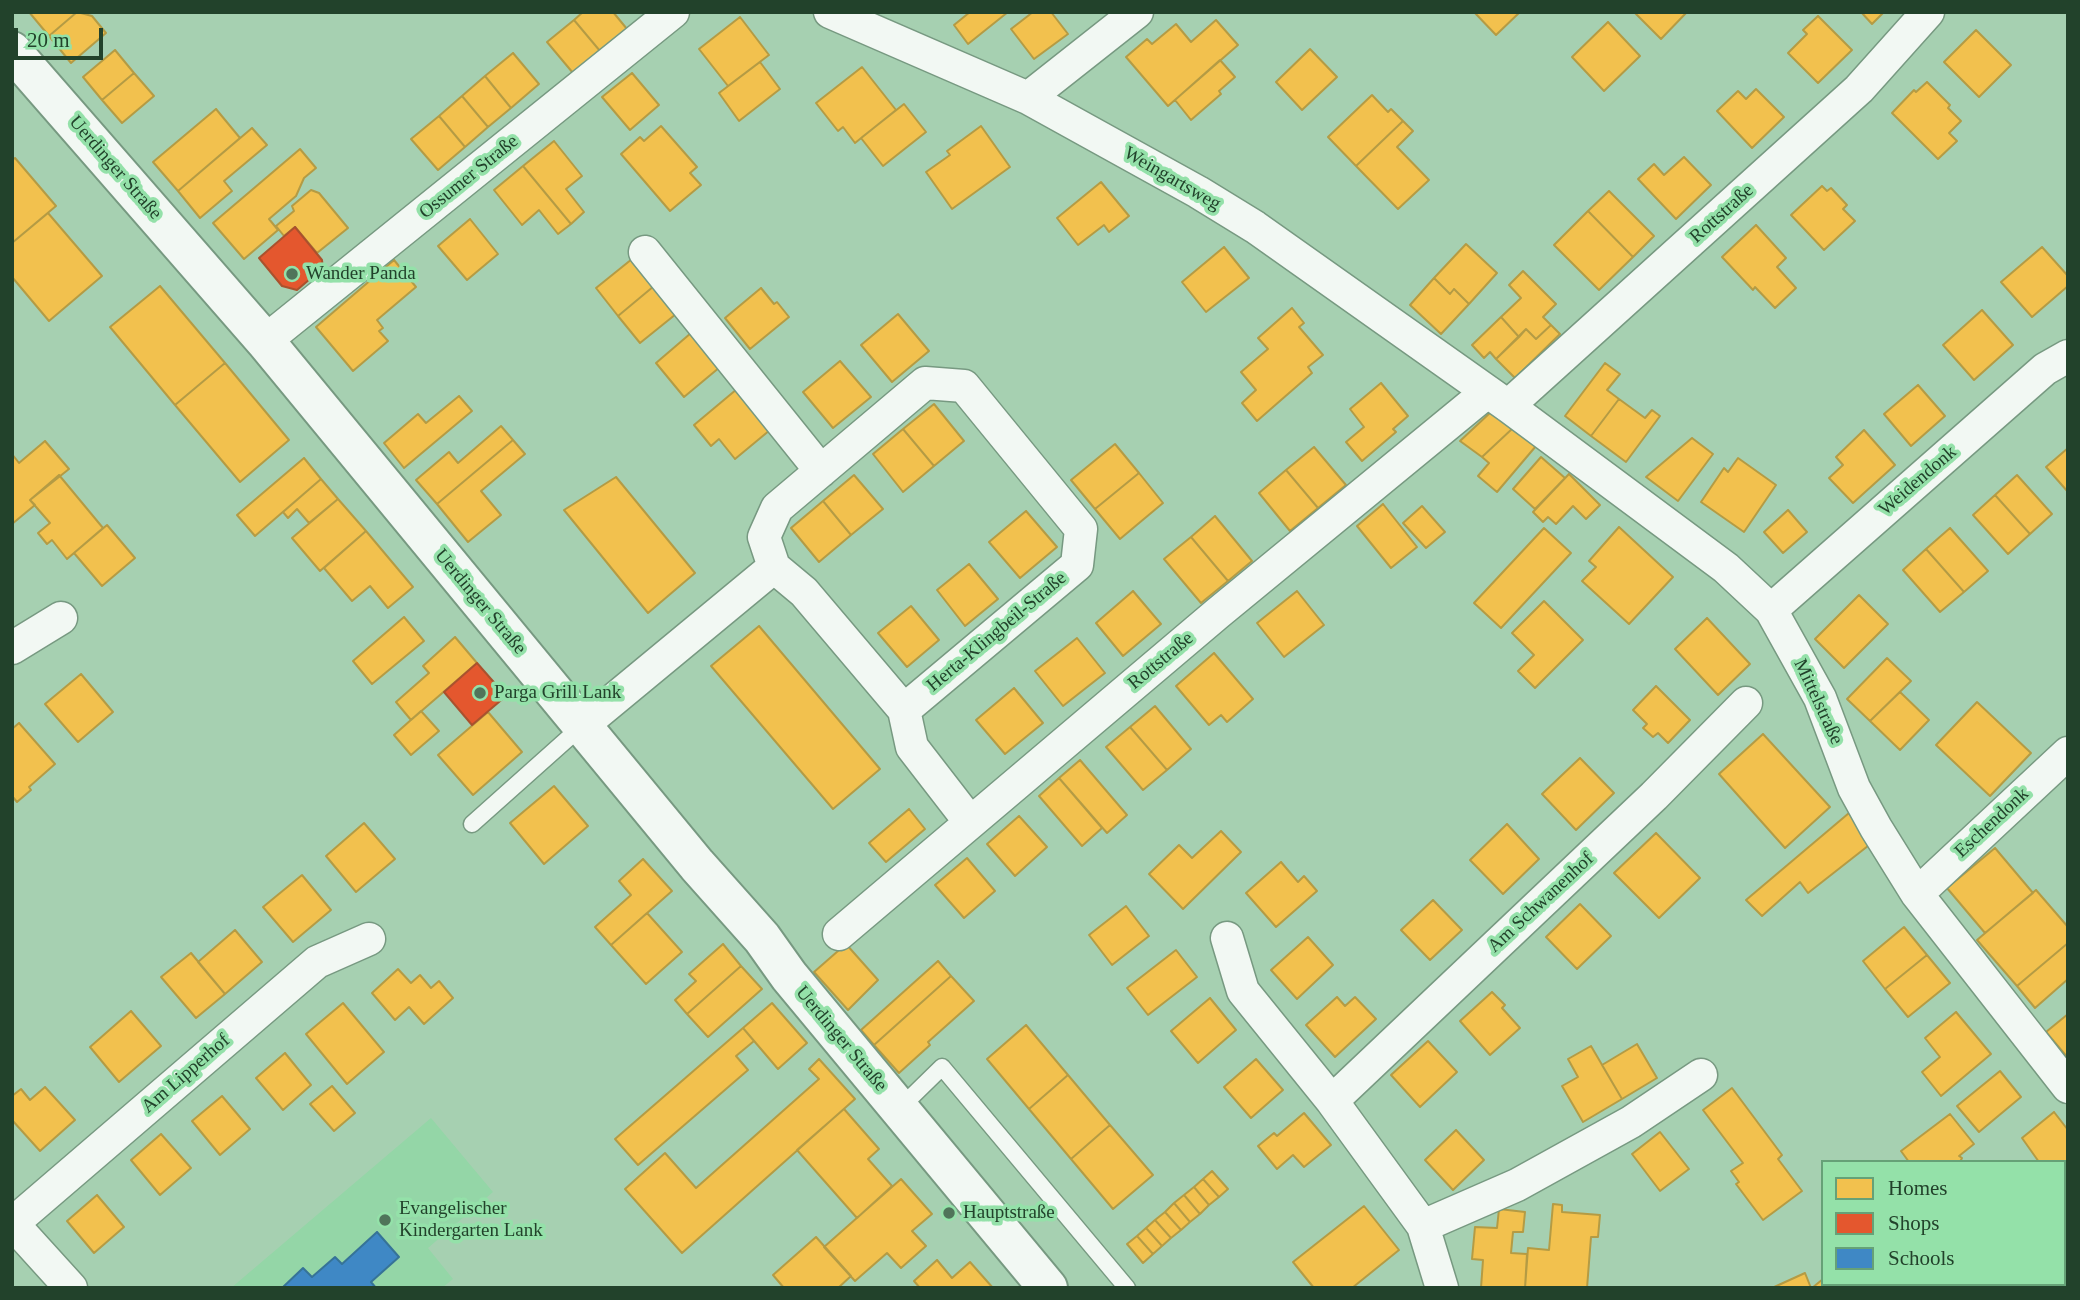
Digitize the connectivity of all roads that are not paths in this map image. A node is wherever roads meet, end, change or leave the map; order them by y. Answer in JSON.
{"nodes":[{"id":1,"x":673,"y":12,"type":"edge"},
{"id":2,"x":832,"y":12,"type":"edge"},
{"id":3,"x":1137,"y":12,"type":"edge"},
{"id":4,"x":1928,"y":12,"type":"edge"},
{"id":5,"x":12,"y":51,"type":"edge"},
{"id":6,"x":1028,"y":98,"type":"junction"},
{"id":7,"x":645,"y":252,"type":"dead end"},
{"id":8,"x":265,"y":341,"type":"junction"},
{"id":9,"x":2068,"y":356,"type":"edge"},
{"id":10,"x":1498,"y":399,"type":"junction"},
{"id":11,"x":821,"y":471,"type":"junction"},
{"id":12,"x":774,"y":567,"type":"junction"},
{"id":13,"x":1772,"y":610,"type":"junction"},
{"id":14,"x":61,"y":618,"type":"dead end"},
{"id":15,"x":12,"y":648,"type":"edge"},
{"id":16,"x":1746,"y":703,"type":"dead end"},
{"id":17,"x":904,"y":710,"type":"junction"},
{"id":18,"x":583,"y":726,"type":"junction"},
{"id":19,"x":2068,"y":753,"type":"edge"},
{"id":20,"x":970,"y":822,"type":"junction"},
{"id":21,"x":472,"y":824,"type":"dead end"},
{"id":22,"x":1917,"y":894,"type":"junction"},
{"id":23,"x":839,"y":934,"type":"dead end"},
{"id":24,"x":1227,"y":938,"type":"dead end"},
{"id":25,"x":369,"y":939,"type":"dead end"},
{"id":26,"x":1701,"y":1075,"type":"dead end"},
{"id":27,"x":2068,"y":1087,"type":"edge"},
{"id":28,"x":1332,"y":1101,"type":"junction"},
{"id":29,"x":899,"y":1109,"type":"junction"},
{"id":30,"x":13,"y":1223,"type":"edge"},
{"id":31,"x":1423,"y":1226,"type":"junction"},
{"id":32,"x":71,"y":1288,"type":"edge"},
{"id":33,"x":1048,"y":1288,"type":"edge"},
{"id":34,"x":1128,"y":1288,"type":"edge"},
{"id":35,"x":1442,"y":1288,"type":"edge"}],
"edges":[{"from":1,"to":8,"type":"street","name":"Ossumer Straße"},
{"from":2,"to":6,"type":"street","name":"Weingartsweg"},
{"from":3,"to":6,"type":"street"},
{"from":4,"to":10,"type":"street","name":"Rottstraße"},
{"from":5,"to":8,"type":"street","name":"Uerdinger Straße"},
{"from":6,"to":10,"type":"street","name":"Weingartsweg"},
{"from":7,"to":11,"type":"street"},
{"from":8,"to":18,"type":"street","name":"Uerdinger Straße"},
{"from":9,"to":13,"type":"street","name":"Weidendonk"},
{"from":10,"to":13,"type":"street","name":"Mittelstraße"},
{"from":10,"to":20,"type":"street","name":"Rottstraße"},
{"from":11,"to":12,"type":"street","name":"Herta-Klingbeil-Straße"},
{"from":11,"to":17,"type":"street","name":"Herta-Klingbeil-Straße"},
{"from":12,"to":17,"type":"street"},
{"from":12,"to":18,"type":"street"},
{"from":13,"to":22,"type":"street","name":"Mittelstraße"},
{"from":14,"to":15,"type":"street"},
{"from":16,"to":28,"type":"street","name":"Am Schwanenhof"},
{"from":17,"to":20,"type":"street"},
{"from":18,"to":21,"type":"lane"},
{"from":18,"to":29,"type":"street","name":"Uerdinger Straße"},
{"from":19,"to":22,"type":"street","name":"Eschendonk"},
{"from":20,"to":23,"type":"street","name":"Rottstraße"},
{"from":22,"to":27,"type":"street","name":"Mittelstraße"},
{"from":24,"to":28,"type":"street"},
{"from":25,"to":30,"type":"street","name":"Am Lipperhof"},
{"from":26,"to":31,"type":"street"},
{"from":28,"to":31,"type":"street"},
{"from":29,"to":33,"type":"street","name":"Uerdinger Straße"},
{"from":29,"to":34,"type":"lane"},
{"from":30,"to":32,"type":"street"},
{"from":31,"to":35,"type":"street"}]}
